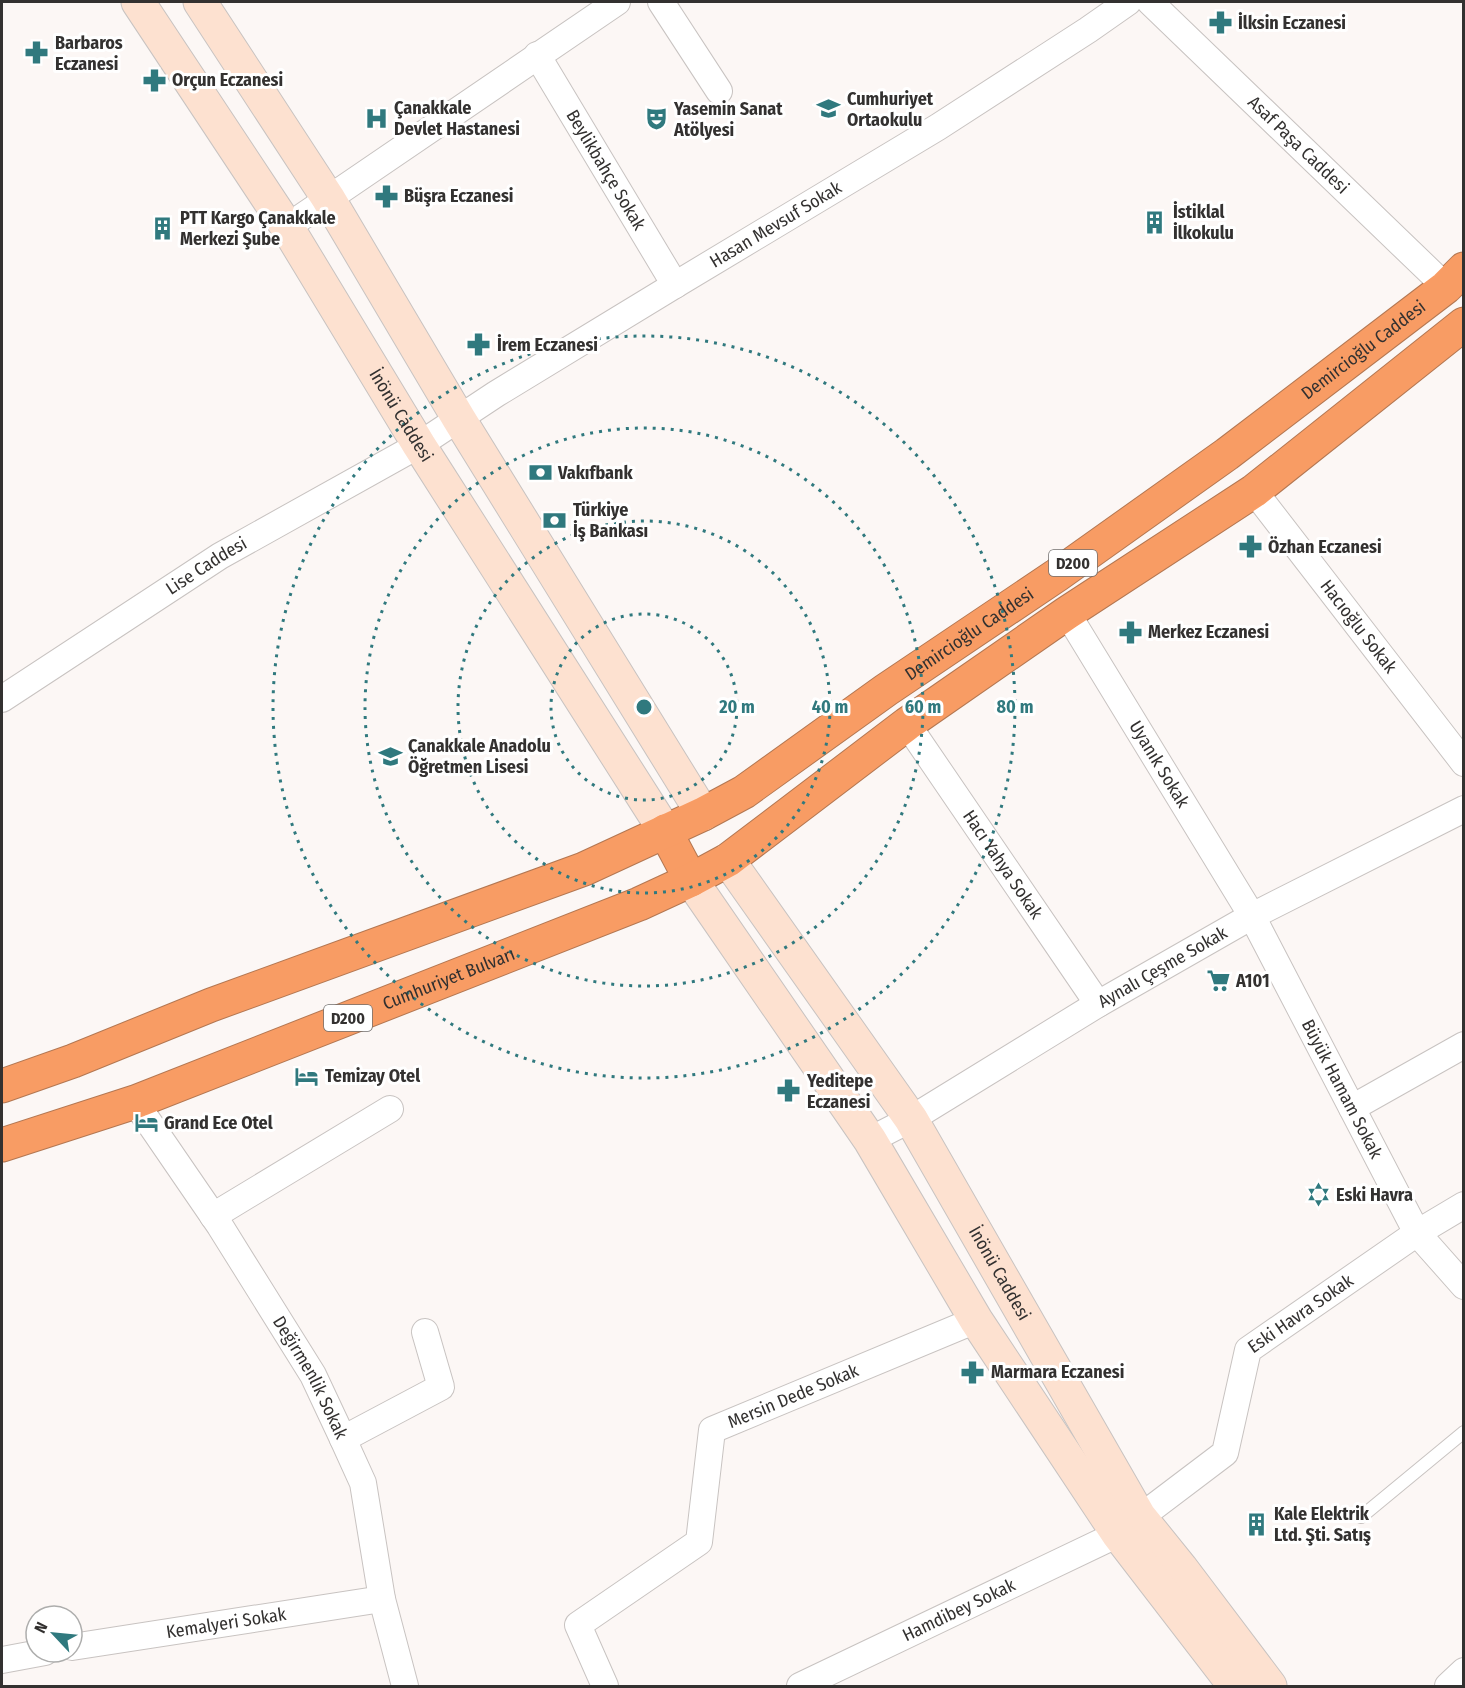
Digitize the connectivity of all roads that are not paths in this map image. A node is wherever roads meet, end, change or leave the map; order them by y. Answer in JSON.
{"nodes":[{"id":1,"x":138,"y":2,"type":"edge"},
{"id":2,"x":200,"y":2,"type":"edge"},
{"id":3,"x":617,"y":2,"type":"edge"},
{"id":4,"x":661,"y":2,"type":"edge"},
{"id":5,"x":1128,"y":2,"type":"edge"},
{"id":6,"x":1150,"y":2,"type":"edge"},
{"id":7,"x":537,"y":55,"type":"junction"},
{"id":8,"x":719,"y":91,"type":"dead end"},
{"id":9,"x":328,"y":198,"type":"junction"},
{"id":10,"x":287,"y":227,"type":"junction"},
{"id":11,"x":1455,"y":278,"type":"edge"},
{"id":12,"x":675,"y":285,"type":"junction"},
{"id":13,"x":1464,"y":324,"type":"edge"},
{"id":14,"x":459,"y":418,"type":"junction"},
{"id":15,"x":419,"y":445,"type":"junction"},
{"id":16,"x":1254,"y":490,"type":"junction"},
{"id":17,"x":1067,"y":613,"type":"junction"},
{"id":18,"x":2,"y":699,"type":"edge"},
{"id":19,"x":907,"y":724,"type":"junction"},
{"id":20,"x":1464,"y":763,"type":"edge"},
{"id":21,"x":1464,"y":809,"type":"edge"},
{"id":22,"x":703,"y":814,"type":"junction"},
{"id":23,"x":665,"y":831,"type":"junction"},
{"id":24,"x":728,"y":860,"type":"junction"},
{"id":25,"x":691,"y":880,"type":"junction"},
{"id":26,"x":1252,"y":916,"type":"junction"},
{"id":27,"x":1098,"y":1004,"type":"junction"},
{"id":28,"x":1464,"y":1045,"type":"edge"},
{"id":29,"x":2,"y":1086,"type":"edge"},
{"id":30,"x":135,"y":1102,"type":"junction"},
{"id":31,"x":1352,"y":1108,"type":"junction"},
{"id":32,"x":390,"y":1109,"type":"dead end"},
{"id":33,"x":911,"y":1119,"type":"junction"},
{"id":34,"x":870,"y":1140,"type":"junction"},
{"id":35,"x":2,"y":1145,"type":"edge"},
{"id":36,"x":1464,"y":1205,"type":"edge"},
{"id":37,"x":213,"y":1216,"type":"junction"},
{"id":38,"x":1417,"y":1233,"type":"junction"},
{"id":39,"x":1464,"y":1286,"type":"edge"},
{"id":40,"x":976,"y":1320,"type":"junction"},
{"id":41,"x":425,"y":1332,"type":"dead end"},
{"id":42,"x":1464,"y":1432,"type":"edge"},
{"id":43,"x":343,"y":1439,"type":"junction"},
{"id":44,"x":1362,"y":1517,"type":"dead end"},
{"id":45,"x":1128,"y":1525,"type":"junction"},
{"id":46,"x":382,"y":1599,"type":"junction"},
{"id":47,"x":84,"y":1645,"type":"edge"},
{"id":48,"x":24,"y":1656,"type":"edge"},
{"id":49,"x":2,"y":1660,"type":"edge"},
{"id":50,"x":1464,"y":1671,"type":"edge"},
{"id":51,"x":405,"y":1686,"type":"edge"},
{"id":52,"x":605,"y":1686,"type":"edge"},
{"id":53,"x":800,"y":1686,"type":"edge"},
{"id":54,"x":1235,"y":1686,"type":"edge"},
{"id":55,"x":1270,"y":1686,"type":"edge"},
{"id":56,"x":1448,"y":1686,"type":"edge"}],
"edges":[{"from":1,"to":10,"type":"street","name":"İnönü Caddesi"},
{"from":2,"to":9,"type":"street"},
{"from":3,"to":7,"type":"street"},
{"from":4,"to":8,"type":"street"},
{"from":5,"to":12,"type":"street","name":"Hasan Mevsuf Sokak"},
{"from":6,"to":11,"type":"street","name":"Asaf Paşa Caddesi"},
{"from":7,"to":9,"type":"street"},
{"from":7,"to":12,"type":"street","name":"Beylikbahçe Sokak"},
{"from":9,"to":10,"type":"street"},
{"from":9,"to":14,"type":"street"},
{"from":10,"to":15,"type":"street","name":"İnönü Caddesi"},
{"from":11,"to":22,"type":"highway","name":"Demircioğlu Caddesi","number":"D200"},
{"from":12,"to":14,"type":"street","name":"Hasan Mevsuf Sokak"},
{"from":13,"to":16,"type":"highway","number":"D200"},
{"from":14,"to":15,"type":"street","name":"Hasan Mevsuf Sokak"},
{"from":14,"to":22,"type":"street"},
{"from":15,"to":18,"type":"street","name":"Lise Caddesi"},
{"from":15,"to":23,"type":"street","name":"İnönü Caddesi"},
{"from":16,"to":17,"type":"highway","number":"D200"},
{"from":16,"to":20,"type":"street","name":"Hacıoğlu Sokak"},
{"from":17,"to":19,"type":"highway","number":"D200"},
{"from":17,"to":26,"type":"street","name":"Uyanık Sokak"},
{"from":19,"to":24,"type":"highway","number":"D200"},
{"from":19,"to":27,"type":"street","name":"Hacı Yahya Sokak"},
{"from":21,"to":26,"type":"street","name":"Aynalı Çeşme Sokak"},
{"from":22,"to":23,"type":"highway","name":"Demircioğlu Caddesi","number":"D200"},
{"from":22,"to":24,"type":"highway"},
{"from":23,"to":25,"type":"highway"},
{"from":23,"to":29,"type":"highway","number":"D200"},
{"from":24,"to":25,"type":"highway","number":"D200"},
{"from":24,"to":33,"type":"street","name":"İnönü Caddesi"},
{"from":25,"to":30,"type":"highway","name":"Cumhuriyet Bulvarı","number":"D200"},
{"from":25,"to":34,"type":"street","name":"İnönü Caddesi"},
{"from":26,"to":27,"type":"street","name":"Aynalı Çeşme Sokak"},
{"from":26,"to":31,"type":"street","name":"Büyük Hamam Sokak"},
{"from":27,"to":33,"type":"street","name":"Aynalı Çeşme Sokak"},
{"from":28,"to":31,"type":"street"},
{"from":30,"to":35,"type":"highway","name":"Cumhuriyet Bulvarı","number":"D200"},
{"from":30,"to":37,"type":"street","name":"Değirmenlik Sokak"},
{"from":31,"to":38,"type":"street","name":"Büyük Hamam Sokak"},
{"from":32,"to":37,"type":"street"},
{"from":33,"to":34,"type":"street","name":"Aynalı Çeşme Sokak"},
{"from":33,"to":45,"type":"street","name":"İnönü Caddesi"},
{"from":34,"to":40,"type":"street","name":"İnönü Caddesi"},
{"from":36,"to":38,"type":"street","name":"Eski Havra Sokak"},
{"from":37,"to":43,"type":"street","name":"Değirmenlik Sokak"},
{"from":38,"to":39,"type":"street","name":"Büyük Hamam Sokak"},
{"from":38,"to":45,"type":"street","name":"Eski Havra Sokak"},
{"from":40,"to":45,"type":"street","name":"İnönü Caddesi"},
{"from":40,"to":52,"type":"street","name":"Mersin Dede Sokak"},
{"from":41,"to":43,"type":"street"},
{"from":42,"to":44,"type":"lane"},
{"from":43,"to":46,"type":"street","name":"Değirmenlik Sokak"},
{"from":45,"to":53,"type":"street","name":"Hamdibey Sokak"},
{"from":45,"to":54,"type":"street","name":"İnönü Caddesi"},
{"from":45,"to":55,"type":"street","name":"İnönü Caddesi"},
{"from":46,"to":47,"type":"street","name":"Kemalyeri Sokak"},
{"from":46,"to":51,"type":"street","name":"Değirmenlik Sokak"},
{"from":48,"to":49,"type":"street"},
{"from":50,"to":56,"type":"street"}]}
